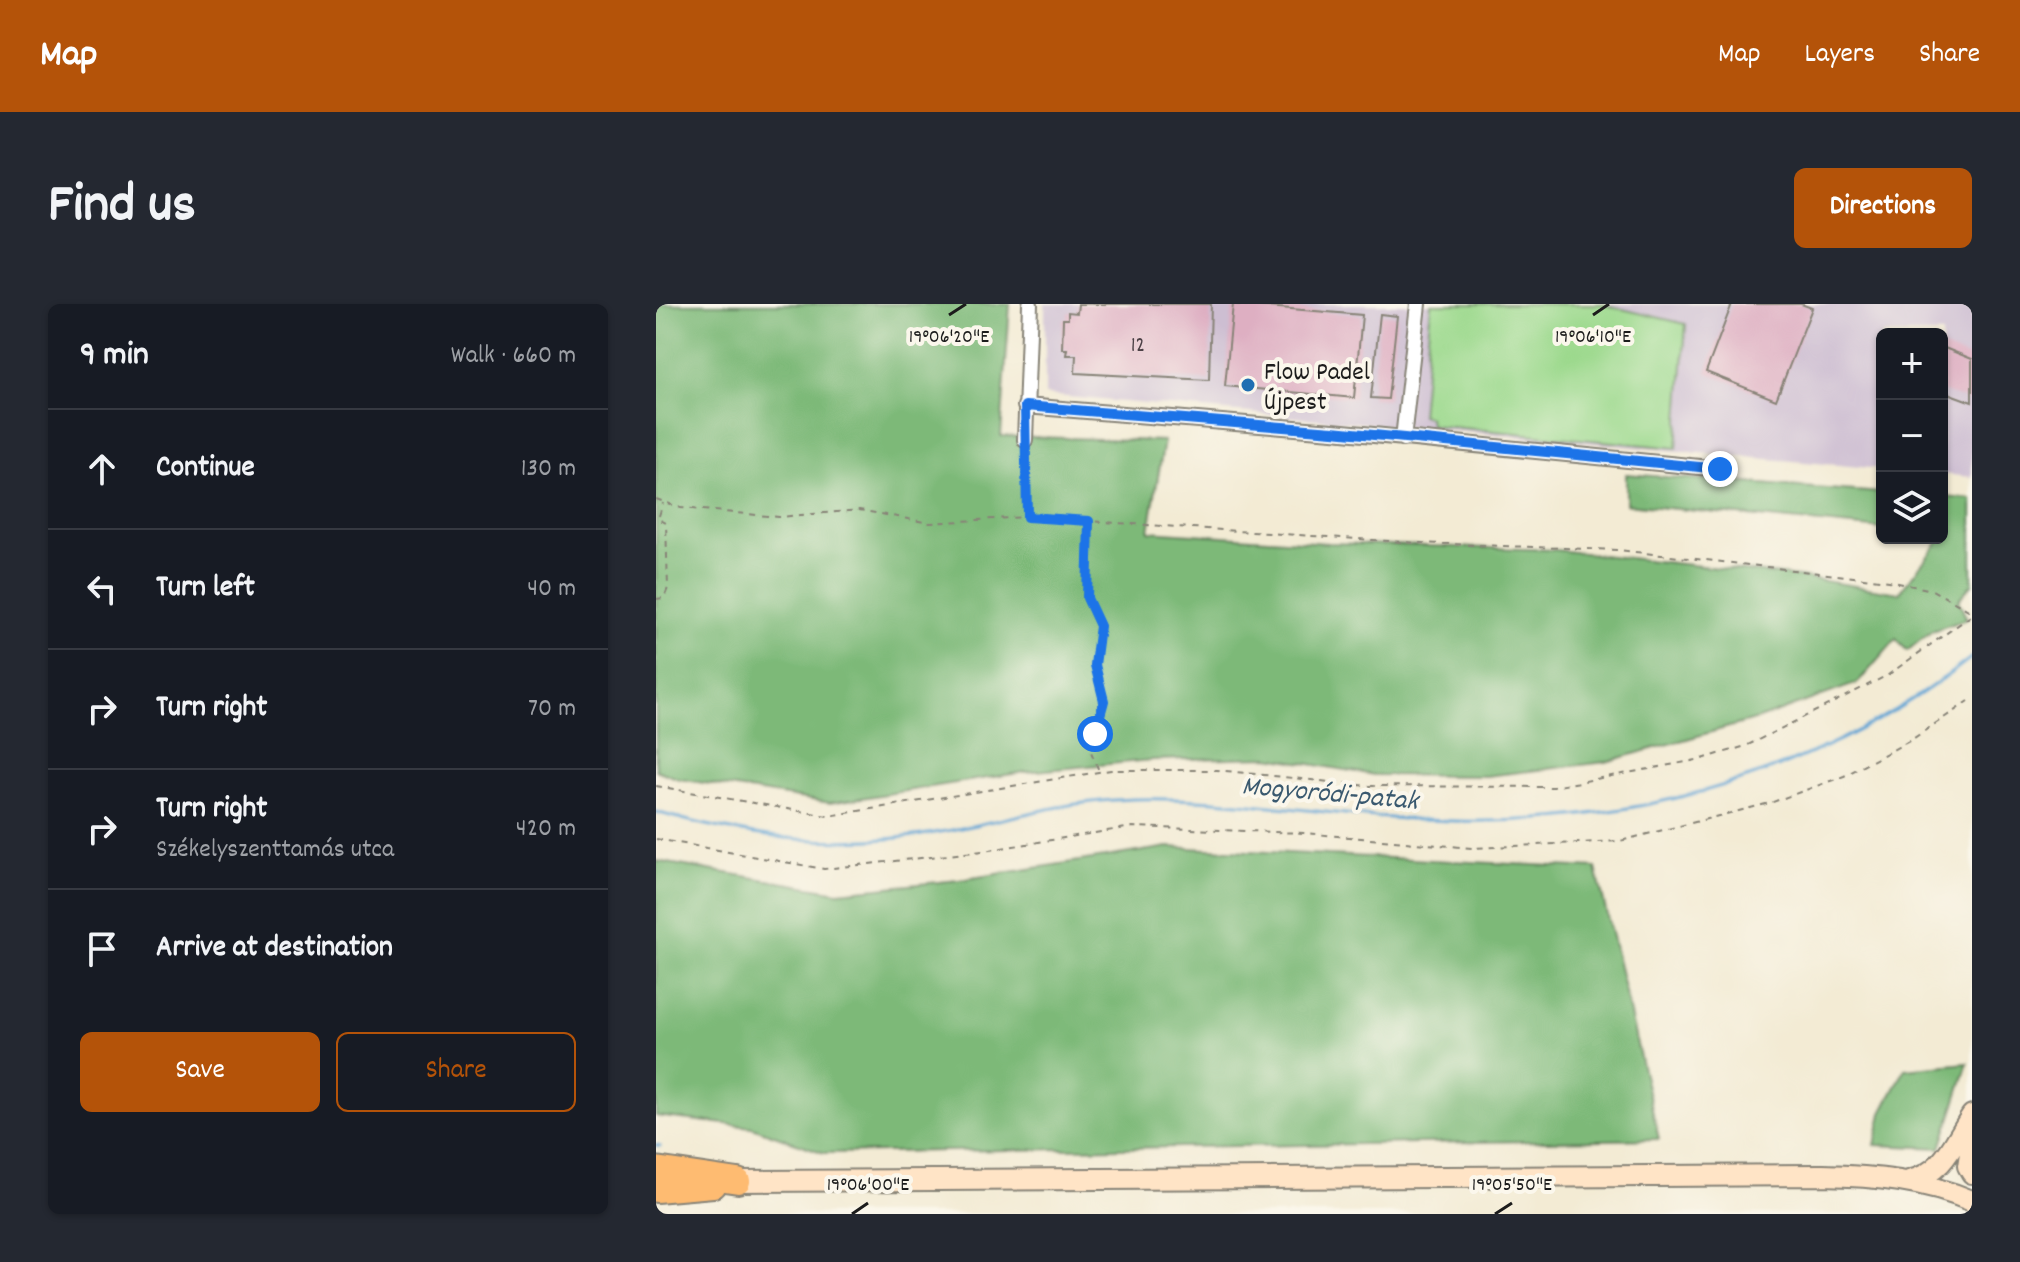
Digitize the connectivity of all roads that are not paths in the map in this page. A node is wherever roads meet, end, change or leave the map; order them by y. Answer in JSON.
{"nodes":[{"id":1,"x":1030,"y":304,"type":"edge"},
{"id":2,"x":1418,"y":304,"type":"edge"},
{"id":3,"x":1025,"y":406,"type":"junction"},
{"id":4,"x":1403,"y":439,"type":"junction"},
{"id":5,"x":1025,"y":440,"type":"road end"},
{"id":6,"x":1720,"y":469,"type":"dead end"},
{"id":7,"x":1972,"y":1116,"type":"edge"},
{"id":8,"x":1972,"y":1141,"type":"edge"},
{"id":9,"x":656,"y":1169,"type":"edge"},
{"id":10,"x":1972,"y":1173,"type":"edge"},
{"id":11,"x":656,"y":1181,"type":"edge"},
{"id":12,"x":738,"y":1181,"type":"junction"},
{"id":13,"x":1907,"y":1182,"type":"junction"},
{"id":14,"x":656,"y":1190,"type":"edge"},
{"id":15,"x":1946,"y":1190,"type":"junction"},
{"id":16,"x":1972,"y":1201,"type":"edge"}],
"edges":[{"from":1,"to":3,"type":"street"},
{"from":2,"to":4,"type":"street"},
{"from":3,"to":4,"type":"street"},
{"from":3,"to":5,"type":"street"},
{"from":4,"to":6,"type":"street"},
{"from":7,"to":13,"type":"main road"},
{"from":7,"to":15,"type":"main road"},
{"from":8,"to":10,"type":"main road"},
{"from":9,"to":12,"type":"highway"},
{"from":11,"to":12,"type":"highway"},
{"from":12,"to":13,"type":"main road"},
{"from":12,"to":14,"type":"highway"},
{"from":13,"to":15,"type":"main road"},
{"from":15,"to":16,"type":"main road"}]}
